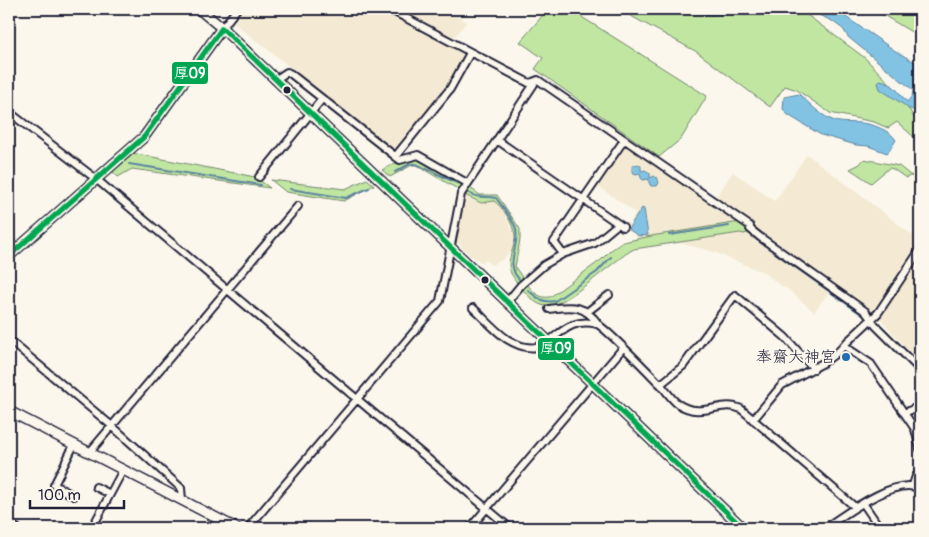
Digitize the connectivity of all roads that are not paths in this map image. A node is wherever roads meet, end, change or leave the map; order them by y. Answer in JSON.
{"nodes":[{"id":1,"x":200,"y":9,"type":"edge"},
{"id":2,"x":237,"y":9,"type":"edge"},
{"id":3,"x":389,"y":9,"type":"edge"},
{"id":4,"x":222,"y":28,"type":"junction"},
{"id":5,"x":470,"y":53,"type":"junction"},
{"id":6,"x":275,"y":80,"type":"junction"},
{"id":7,"x":534,"y":82,"type":"junction"},
{"id":8,"x":322,"y":99,"type":"junction"},
{"id":9,"x":9,"y":112,"type":"edge"},
{"id":10,"x":311,"y":114,"type":"junction"},
{"id":11,"x":497,"y":140,"type":"junction"},
{"id":12,"x":624,"y":140,"type":"junction"},
{"id":13,"x":395,"y":157,"type":"junction"},
{"id":14,"x":259,"y":177,"type":"dead end"},
{"id":15,"x":96,"y":179,"type":"junction"},
{"id":16,"x":467,"y":183,"type":"junction"},
{"id":17,"x":584,"y":200,"type":"junction"},
{"id":18,"x":298,"y":206,"type":"dead end"},
{"id":19,"x":450,"y":246,"type":"junction"},
{"id":20,"x":918,"y":253,"type":"dead end"},
{"id":21,"x":563,"y":254,"type":"junction"},
{"id":22,"x":9,"y":256,"type":"edge"},
{"id":23,"x":227,"y":291,"type":"junction"},
{"id":24,"x":609,"y":295,"type":"dead end"},
{"id":25,"x":508,"y":301,"type":"junction"},
{"id":26,"x":472,"y":308,"type":"dead end"},
{"id":27,"x":549,"y":309,"type":"dead end"},
{"id":28,"x":586,"y":312,"type":"junction"},
{"id":29,"x":871,"y":320,"type":"junction"},
{"id":30,"x":599,"y":325,"type":"junction"},
{"id":31,"x":9,"y":340,"type":"edge"},
{"id":32,"x":550,"y":341,"type":"junction"},
{"id":33,"x":844,"y":346,"type":"junction"},
{"id":34,"x":623,"y":348,"type":"junction"},
{"id":35,"x":814,"y":368,"type":"junction"},
{"id":36,"x":920,"y":370,"type":"edge"},
{"id":37,"x":593,"y":383,"type":"junction"},
{"id":38,"x":661,"y":384,"type":"junction"},
{"id":39,"x":357,"y":400,"type":"junction"},
{"id":40,"x":920,"y":406,"type":"edge"},
{"id":41,"x":9,"y":412,"type":"edge"},
{"id":42,"x":904,"y":413,"type":"junction"},
{"id":43,"x":753,"y":420,"type":"junction"},
{"id":44,"x":112,"y":426,"type":"junction"},
{"id":45,"x":74,"y":445,"type":"junction"},
{"id":46,"x":920,"y":448,"type":"edge"},
{"id":47,"x":90,"y":453,"type":"junction"},
{"id":48,"x":123,"y":470,"type":"junction"},
{"id":49,"x":920,"y":472,"type":"edge"},
{"id":50,"x":913,"y":485,"type":"junction"},
{"id":51,"x":96,"y":487,"type":"dead end"},
{"id":52,"x":920,"y":489,"type":"edge"},
{"id":53,"x":110,"y":494,"type":"junction"},
{"id":54,"x":74,"y":496,"type":"dead end"},
{"id":55,"x":182,"y":500,"type":"junction"},
{"id":56,"x":863,"y":503,"type":"junction"},
{"id":57,"x":855,"y":507,"type":"junction"},
{"id":58,"x":487,"y":509,"type":"junction"},
{"id":59,"x":92,"y":528,"type":"edge"},
{"id":60,"x":236,"y":528,"type":"edge"},
{"id":61,"x":248,"y":528,"type":"edge"},
{"id":62,"x":470,"y":528,"type":"edge"},
{"id":63,"x":510,"y":528,"type":"edge"},
{"id":64,"x":743,"y":528,"type":"edge"},
{"id":65,"x":825,"y":528,"type":"edge"},
{"id":66,"x":880,"y":528,"type":"edge"}],
"edges":[{"from":1,"to":4,"type":"street"},
{"from":2,"to":4,"type":"street"},
{"from":3,"to":5,"type":"street"},
{"from":4,"to":6,"type":"street"},
{"from":4,"to":15,"type":"street"},
{"from":5,"to":7,"type":"street"},
{"from":5,"to":13,"type":"street"},
{"from":6,"to":8,"type":"street"},
{"from":6,"to":10,"type":"street"},
{"from":7,"to":11,"type":"street"},
{"from":7,"to":12,"type":"street"},
{"from":8,"to":10,"type":"street"},
{"from":8,"to":13,"type":"street"},
{"from":9,"to":15,"type":"street"},
{"from":10,"to":14,"type":"street"},
{"from":10,"to":19,"type":"street"},
{"from":11,"to":16,"type":"street"},
{"from":11,"to":17,"type":"street"},
{"from":12,"to":17,"type":"street"},
{"from":12,"to":29,"type":"street"},
{"from":13,"to":16,"type":"street"},
{"from":15,"to":22,"type":"street"},
{"from":15,"to":23,"type":"street"},
{"from":16,"to":19,"type":"street"},
{"from":17,"to":21,"type":"street"},
{"from":17,"to":21,"type":"street"},
{"from":18,"to":23,"type":"street"},
{"from":19,"to":25,"type":"street"},
{"from":19,"to":39,"type":"street"},
{"from":20,"to":29,"type":"street"},
{"from":21,"to":25,"type":"street"},
{"from":23,"to":39,"type":"street"},
{"from":23,"to":44,"type":"street"},
{"from":24,"to":28,"type":"street"},
{"from":25,"to":32,"type":"street"},
{"from":26,"to":32,"type":"street"},
{"from":27,"to":28,"type":"street"},
{"from":28,"to":30,"type":"street"},
{"from":29,"to":33,"type":"street"},
{"from":29,"to":36,"type":"street"},
{"from":30,"to":32,"type":"street"},
{"from":30,"to":34,"type":"street"},
{"from":31,"to":44,"type":"street"},
{"from":32,"to":37,"type":"street"},
{"from":33,"to":35,"type":"street"},
{"from":33,"to":42,"type":"street"},
{"from":34,"to":37,"type":"street"},
{"from":34,"to":38,"type":"street"},
{"from":35,"to":38,"type":"street"},
{"from":35,"to":43,"type":"street"},
{"from":37,"to":58,"type":"street"},
{"from":37,"to":64,"type":"street"},
{"from":38,"to":43,"type":"street"},
{"from":39,"to":58,"type":"street"},
{"from":39,"to":61,"type":"street"},
{"from":40,"to":42,"type":"street"},
{"from":41,"to":45,"type":"street"},
{"from":42,"to":46,"type":"street"},
{"from":43,"to":57,"type":"street"},
{"from":44,"to":47,"type":"street"},
{"from":44,"to":55,"type":"street"},
{"from":45,"to":47,"type":"street"},
{"from":45,"to":54,"type":"street"},
{"from":47,"to":48,"type":"street"},
{"from":48,"to":53,"type":"street"},
{"from":48,"to":55,"type":"street"},
{"from":49,"to":50,"type":"street"},
{"from":50,"to":52,"type":"street"},
{"from":50,"to":56,"type":"street"},
{"from":51,"to":53,"type":"street"},
{"from":53,"to":59,"type":"street"},
{"from":55,"to":60,"type":"street"},
{"from":56,"to":57,"type":"street"},
{"from":56,"to":66,"type":"street"},
{"from":57,"to":65,"type":"street"},
{"from":58,"to":62,"type":"street"},
{"from":58,"to":63,"type":"street"}]}
